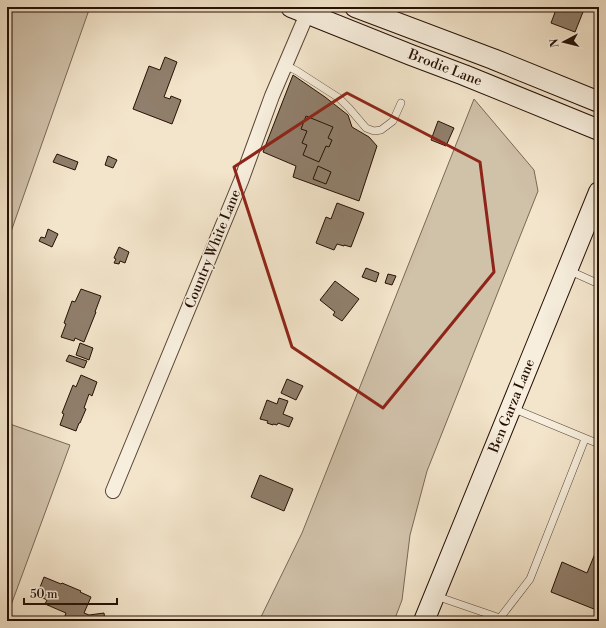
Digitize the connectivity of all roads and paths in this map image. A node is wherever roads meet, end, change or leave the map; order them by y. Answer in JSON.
{"nodes":[{"id":1,"x":355,"y":7,"type":"edge"},
{"id":2,"x":303,"y":9,"type":"edge"},
{"id":3,"x":285,"y":65,"type":"junction"},
{"id":4,"x":401,"y":102,"type":"dead end"},
{"id":5,"x":599,"y":102,"type":"edge"},
{"id":6,"x":599,"y":130,"type":"edge"},
{"id":7,"x":599,"y":192,"type":"edge"},
{"id":8,"x":568,"y":270,"type":"junction"},
{"id":9,"x":599,"y":284,"type":"edge"},
{"id":10,"x":511,"y":408,"type":"junction"},
{"id":11,"x":585,"y":439,"type":"junction"},
{"id":12,"x":599,"y":444,"type":"edge"},
{"id":13,"x":113,"y":491,"type":"dead end"},
{"id":14,"x":435,"y":595,"type":"junction"},
{"id":15,"x":500,"y":618,"type":"junction"},
{"id":16,"x":424,"y":621,"type":"edge"},
{"id":17,"x":508,"y":621,"type":"edge"}],
"edges":[{"from":1,"to":5,"type":"main road","name":"Brodie Lane"},
{"from":2,"to":3,"type":"street","name":"Country White Lane"},
{"from":2,"to":6,"type":"main road","name":"Brodie Lane"},
{"from":3,"to":4,"type":"lane"},
{"from":3,"to":13,"type":"street","name":"Country White Lane"},
{"from":7,"to":8,"type":"main road","name":"Ben Garza Lane"},
{"from":8,"to":9,"type":"lane"},
{"from":8,"to":10,"type":"main road","name":"Ben Garza Lane"},
{"from":10,"to":11,"type":"lane"},
{"from":10,"to":14,"type":"main road","name":"Ben Garza Lane"},
{"from":11,"to":12,"type":"lane"},
{"from":11,"to":15,"type":"lane"},
{"from":14,"to":15,"type":"lane"},
{"from":14,"to":16,"type":"main road","name":"Ben Garza Lane"},
{"from":15,"to":17,"type":"lane"}]}
